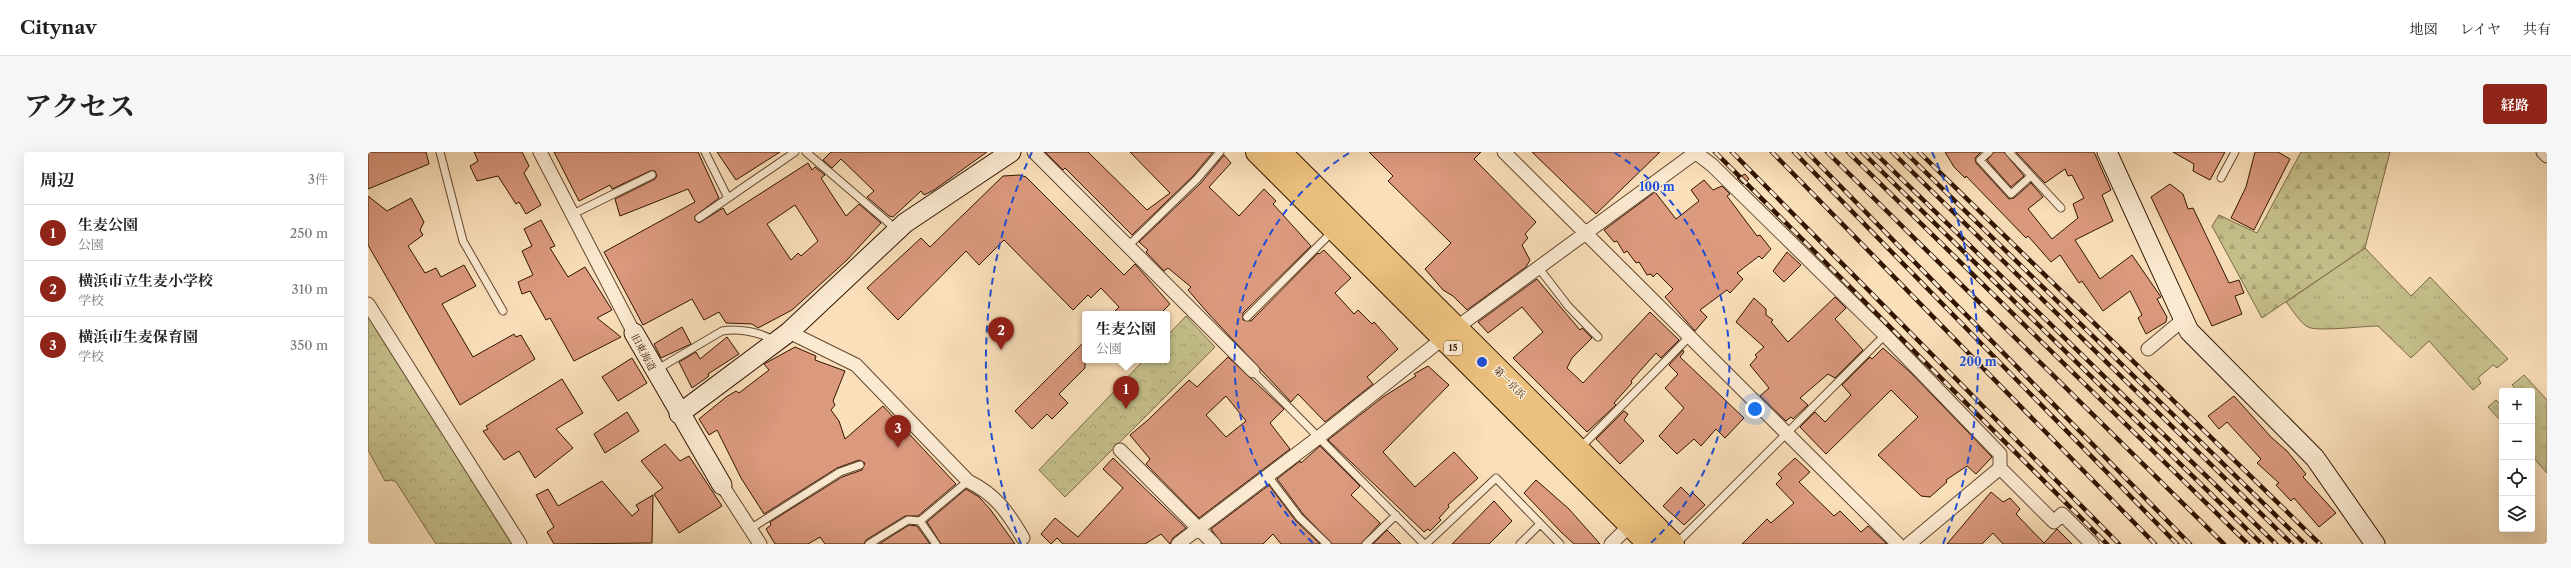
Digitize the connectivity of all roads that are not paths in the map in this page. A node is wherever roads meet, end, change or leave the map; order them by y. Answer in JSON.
{"nodes":[{"id":1,"x":440,"y":152,"type":"edge"},
{"id":2,"x":540,"y":152,"type":"edge"},
{"id":3,"x":704,"y":152,"type":"edge"},
{"id":4,"x":795,"y":152,"type":"edge"},
{"id":5,"x":806,"y":152,"type":"edge"},
{"id":6,"x":1011,"y":152,"type":"edge"},
{"id":7,"x":1034,"y":152,"type":"edge"},
{"id":8,"x":1220,"y":152,"type":"edge"},
{"id":9,"x":1257,"y":152,"type":"edge"},
{"id":10,"x":1280,"y":152,"type":"edge"},
{"id":11,"x":1504,"y":152,"type":"edge"},
{"id":12,"x":1695,"y":152,"type":"edge"},
{"id":13,"x":1989,"y":152,"type":"edge"},
{"id":14,"x":2009,"y":152,"type":"edge"},
{"id":15,"x":2107,"y":152,"type":"edge"},
{"id":16,"x":2235,"y":152,"type":"edge"},
{"id":17,"x":2543,"y":152,"type":"edge"},
{"id":18,"x":2547,"y":156,"type":"edge"},
{"id":19,"x":652,"y":175,"type":"dead end"},
{"id":20,"x":2031,"y":176,"type":"junction"},
{"id":21,"x":2221,"y":178,"type":"dead end"},
{"id":22,"x":728,"y":198,"type":"junction"},
{"id":23,"x":2061,"y":208,"type":"dead end"},
{"id":24,"x":571,"y":215,"type":"junction"},
{"id":25,"x":699,"y":218,"type":"dead end"},
{"id":26,"x":1334,"y":229,"type":"junction"},
{"id":27,"x":896,"y":230,"type":"junction"},
{"id":28,"x":1585,"y":233,"type":"junction"},
{"id":29,"x":1128,"y":246,"type":"junction"},
{"id":30,"x":1538,"y":267,"type":"junction"},
{"id":31,"x":368,"y":304,"type":"edge"},
{"id":32,"x":503,"y":311,"type":"dead end"},
{"id":33,"x":1247,"y":317,"type":"dead end"},
{"id":34,"x":2184,"y":319,"type":"junction"},
{"id":35,"x":634,"y":333,"type":"joint"},
{"id":36,"x":1450,"y":333,"type":"junction"},
{"id":37,"x":1885,"y":335,"type":"junction"},
{"id":38,"x":1598,"y":337,"type":"dead end"},
{"id":39,"x":1689,"y":337,"type":"junction"},
{"id":40,"x":782,"y":338,"type":"junction"},
{"id":41,"x":2148,"y":349,"type":"dead end"},
{"id":42,"x":654,"y":371,"type":"junction"},
{"id":43,"x":1253,"y":372,"type":"joint"},
{"id":44,"x":679,"y":414,"type":"junction"},
{"id":45,"x":1788,"y":433,"type":"junction"},
{"id":46,"x":1319,"y":437,"type":"junction"},
{"id":47,"x":1120,"y":450,"type":"dead end"},
{"id":48,"x":1578,"y":450,"type":"junction"},
{"id":49,"x":860,"y":465,"type":"dead end"},
{"id":50,"x":2000,"y":468,"type":"junction"},
{"id":51,"x":1268,"y":476,"type":"junction"},
{"id":52,"x":968,"y":481,"type":"junction"},
{"id":53,"x":722,"y":485,"type":"joint"},
{"id":54,"x":1396,"y":515,"type":"junction"},
{"id":55,"x":920,"y":521,"type":"junction"},
{"id":56,"x":1540,"y":524,"type":"junction"},
{"id":57,"x":1630,"y":525,"type":"junction"},
{"id":58,"x":750,"y":529,"type":"junction"},
{"id":59,"x":1198,"y":529,"type":"junction"},
{"id":60,"x":1025,"y":541,"type":"edge"},
{"id":61,"x":520,"y":544,"type":"edge"},
{"id":62,"x":760,"y":544,"type":"edge"},
{"id":63,"x":869,"y":544,"type":"edge"},
{"id":64,"x":936,"y":544,"type":"edge"},
{"id":65,"x":1178,"y":544,"type":"edge"},
{"id":66,"x":1214,"y":544,"type":"edge"},
{"id":67,"x":1327,"y":544,"type":"edge"},
{"id":68,"x":1366,"y":544,"type":"edge"},
{"id":69,"x":1425,"y":544,"type":"edge"},
{"id":70,"x":1520,"y":544,"type":"edge"},
{"id":71,"x":1560,"y":544,"type":"edge"},
{"id":72,"x":1610,"y":544,"type":"edge"},
{"id":73,"x":1649,"y":544,"type":"edge"},
{"id":74,"x":1674,"y":544,"type":"edge"},
{"id":75,"x":1898,"y":544,"type":"edge"},
{"id":76,"x":1909,"y":544,"type":"edge"},
{"id":77,"x":2092,"y":544,"type":"edge"},
{"id":78,"x":2375,"y":544,"type":"edge"}],
"edges":[{"from":1,"to":32,"type":"lane"},
{"from":2,"to":24,"type":"street","name":"旧東海道"},
{"from":3,"to":22,"type":"lane"},
{"from":4,"to":22,"type":"lane"},
{"from":5,"to":27,"type":"lane"},
{"from":6,"to":27,"type":"street"},
{"from":7,"to":29,"type":"street"},
{"from":8,"to":29,"type":"lane"},
{"from":9,"to":26,"type":"highway","name":"第一京浜","number":"15"},
{"from":10,"to":36,"type":"highway","name":"第一京浜","number":"15"},
{"from":11,"to":28,"type":"street"},
{"from":12,"to":28,"type":"street"},
{"from":12,"to":37,"type":"street"},
{"from":13,"to":20,"type":"lane"},
{"from":14,"to":20,"type":"lane"},
{"from":15,"to":34,"type":"street"},
{"from":16,"to":21,"type":"lane"},
{"from":17,"to":18,"type":"street"},
{"from":19,"to":24,"type":"lane"},
{"from":20,"to":23,"type":"lane"},
{"from":22,"to":25,"type":"lane"},
{"from":24,"to":35,"type":"street","name":"旧東海道"},
{"from":26,"to":33,"type":"lane"},
{"from":26,"to":36,"type":"highway","name":"第一京浜","number":"15"},
{"from":27,"to":40,"type":"street"},
{"from":28,"to":30,"type":"street"},
{"from":28,"to":39,"type":"street"},
{"from":29,"to":43,"type":"street"},
{"from":30,"to":36,"type":"street"},
{"from":30,"to":38,"type":"lane"},
{"from":31,"to":61,"type":"street"},
{"from":34,"to":41,"type":"street"},
{"from":34,"to":78,"type":"street"},
{"from":35,"to":42,"type":"street","name":"旧東海道"},
{"from":36,"to":46,"type":"street"},
{"from":36,"to":48,"type":"highway","name":"第一京浜","number":"15"},
{"from":36,"to":57,"type":"highway","name":"第一京浜","number":"15"},
{"from":37,"to":45,"type":"lane"},
{"from":37,"to":50,"type":"street"},
{"from":39,"to":45,"type":"street"},
{"from":39,"to":48,"type":"lane"},
{"from":40,"to":42,"type":"lane"},
{"from":40,"to":44,"type":"street"},
{"from":40,"to":52,"type":"street"},
{"from":42,"to":44,"type":"street","name":"旧東海道"},
{"from":43,"to":46,"type":"lane"},
{"from":44,"to":53,"type":"street","name":"旧東海道"},
{"from":45,"to":74,"type":"lane"},
{"from":45,"to":75,"type":"street"},
{"from":46,"to":51,"type":"street"},
{"from":46,"to":54,"type":"lane"},
{"from":47,"to":59,"type":"street"},
{"from":48,"to":74,"type":"highway","name":"第一京浜","number":"15"},
{"from":49,"to":58,"type":"lane"},
{"from":50,"to":76,"type":"street"},
{"from":50,"to":77,"type":"street"},
{"from":51,"to":59,"type":"street"},
{"from":51,"to":67,"type":"lane"},
{"from":52,"to":55,"type":"lane"},
{"from":52,"to":60,"type":"street"},
{"from":53,"to":58,"type":"street","name":"旧東海道"},
{"from":54,"to":68,"type":"lane"},
{"from":54,"to":69,"type":"lane"},
{"from":55,"to":63,"type":"lane"},
{"from":55,"to":64,"type":"lane"},
{"from":56,"to":69,"type":"lane"},
{"from":56,"to":70,"type":"lane"},
{"from":56,"to":71,"type":"lane"},
{"from":57,"to":72,"type":"street"},
{"from":57,"to":73,"type":"highway","name":"第一京浜","number":"15"},
{"from":58,"to":62,"type":"street","name":"旧東海道"},
{"from":59,"to":65,"type":"street"},
{"from":59,"to":66,"type":"street"}]}
